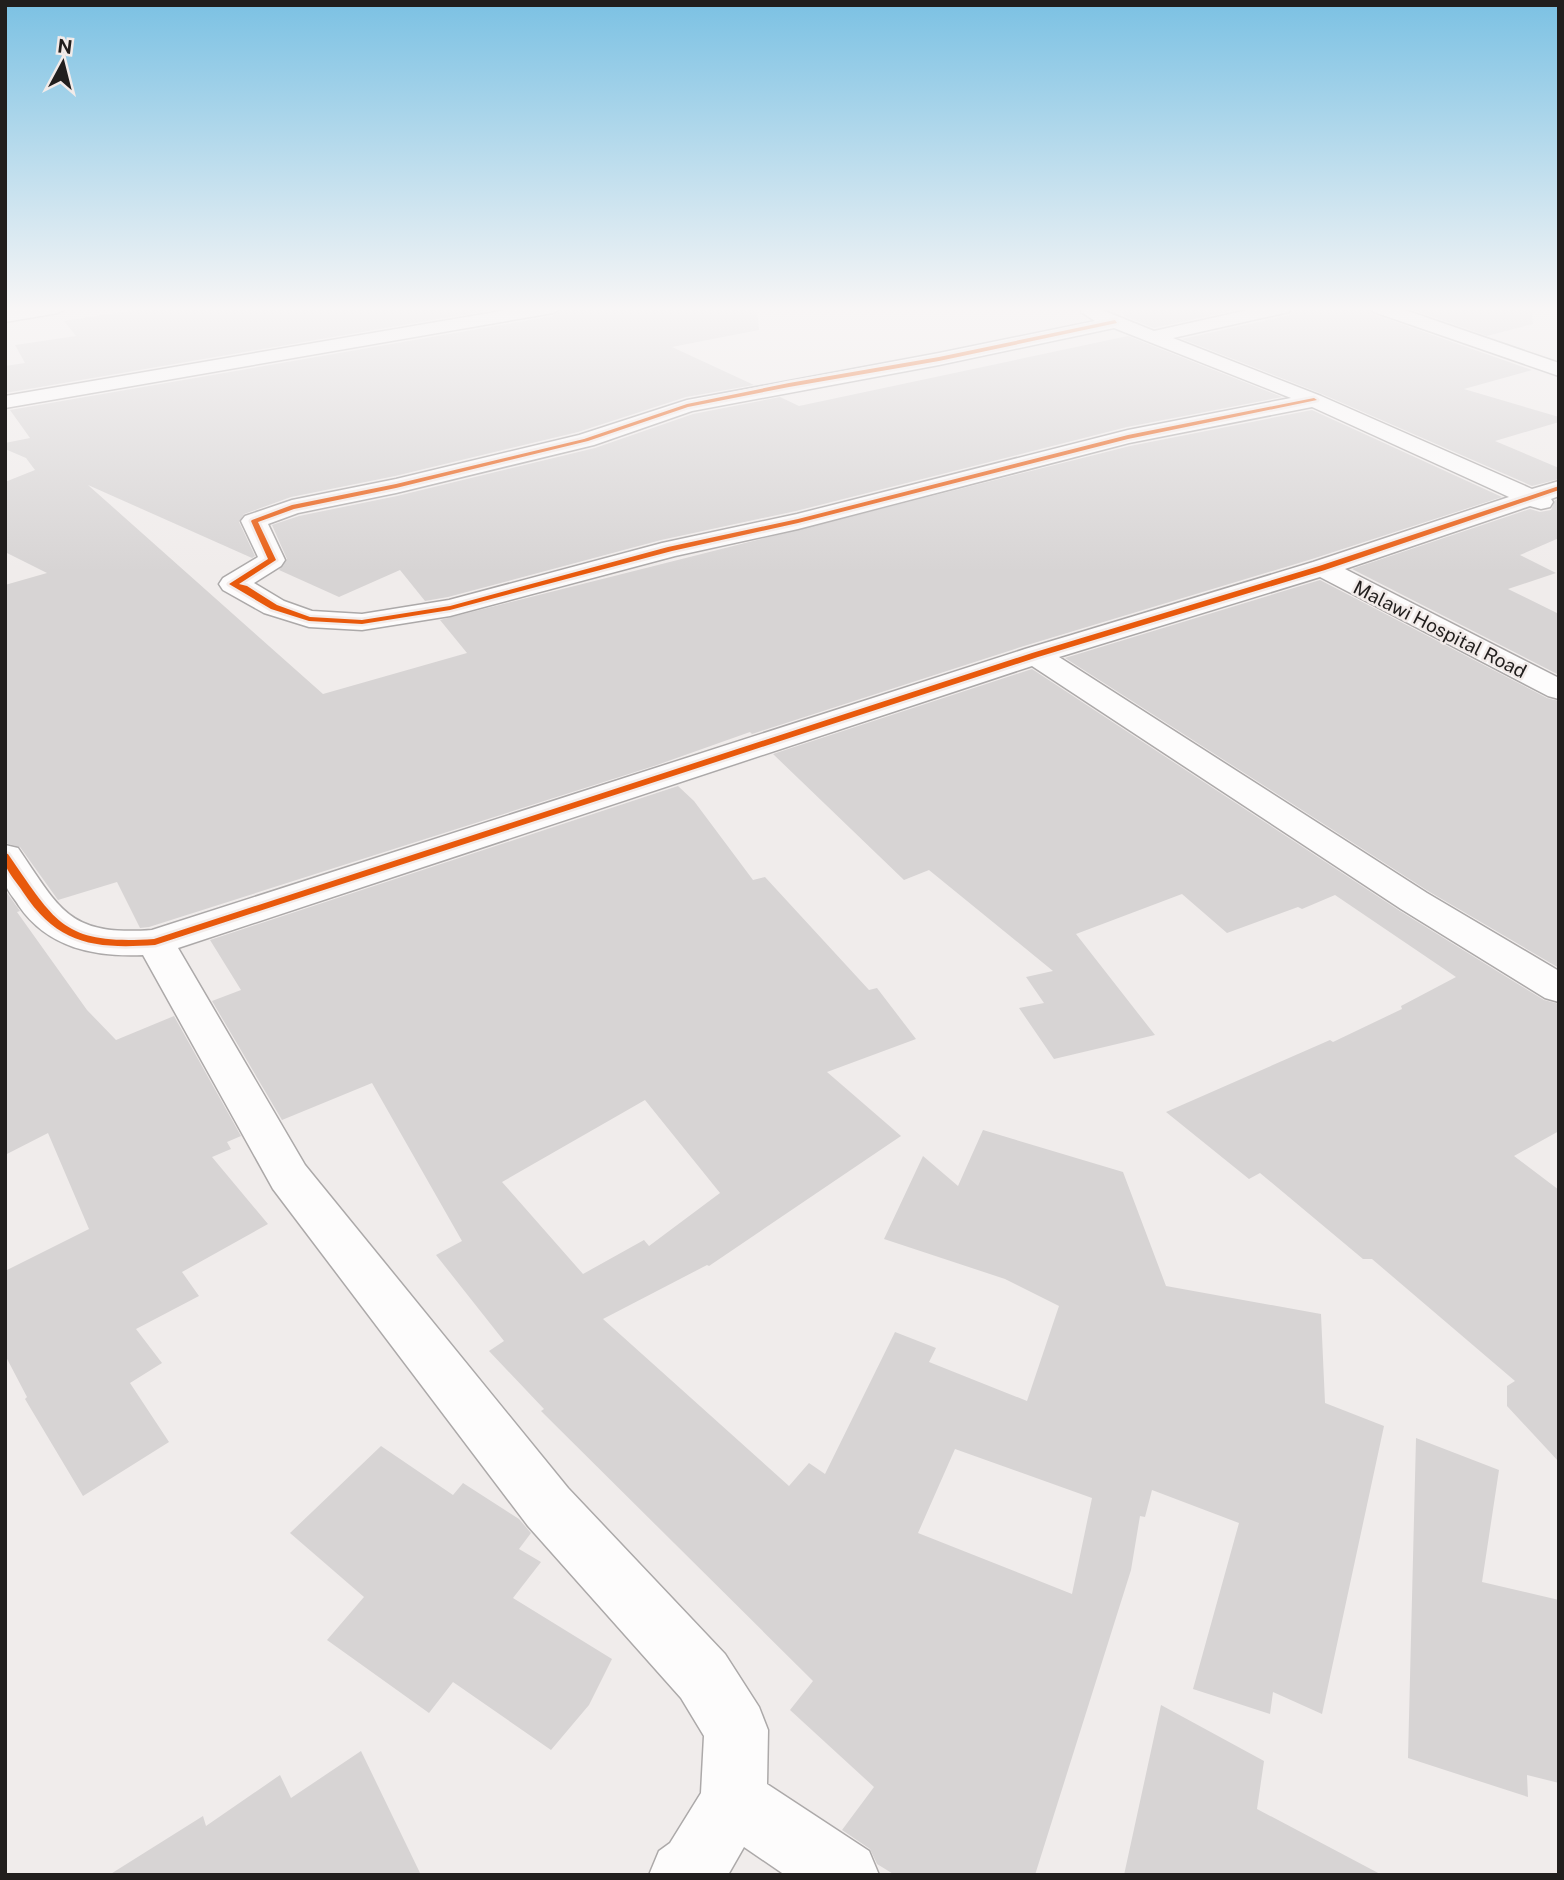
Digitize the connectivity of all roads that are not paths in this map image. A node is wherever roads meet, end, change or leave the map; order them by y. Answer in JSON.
{"nodes":[{"id":1,"x":42,"y":396,"type":"edge"},
{"id":2,"x":739,"y":396,"type":"edge"},
{"id":3,"x":1303,"y":396,"type":"edge"},
{"id":4,"x":1314,"y":400,"type":"junction"},
{"id":5,"x":5,"y":402,"type":"edge"},
{"id":6,"x":1559,"y":488,"type":"edge"},
{"id":7,"x":1528,"y":497,"type":"junction"},
{"id":8,"x":1559,"y":509,"type":"edge"},
{"id":9,"x":1322,"y":568,"type":"junction"},
{"id":10,"x":1035,"y":655,"type":"junction"},
{"id":11,"x":1559,"y":690,"type":"edge"},
{"id":12,"x":5,"y":856,"type":"edge"},
{"id":13,"x":155,"y":942,"type":"junction"},
{"id":14,"x":1559,"y":989,"type":"edge"},
{"id":15,"x":734,"y":1801,"type":"junction"},
{"id":16,"x":682,"y":1875,"type":"edge"},
{"id":17,"x":845,"y":1875,"type":"edge"}],
"edges":[{"from":1,"to":5,"type":"street"},
{"from":2,"to":4,"type":"street"},
{"from":3,"to":4,"type":"street"},
{"from":4,"to":7,"type":"street"},
{"from":6,"to":7,"type":"street"},
{"from":7,"to":8,"type":"street"},
{"from":7,"to":9,"type":"street"},
{"from":9,"to":10,"type":"street"},
{"from":9,"to":11,"type":"street","name":"Malawi Hospital Road"},
{"from":10,"to":13,"type":"street"},
{"from":10,"to":14,"type":"street"},
{"from":12,"to":13,"type":"street"},
{"from":13,"to":15,"type":"street"},
{"from":15,"to":16,"type":"street"},
{"from":15,"to":17,"type":"street"}]}
